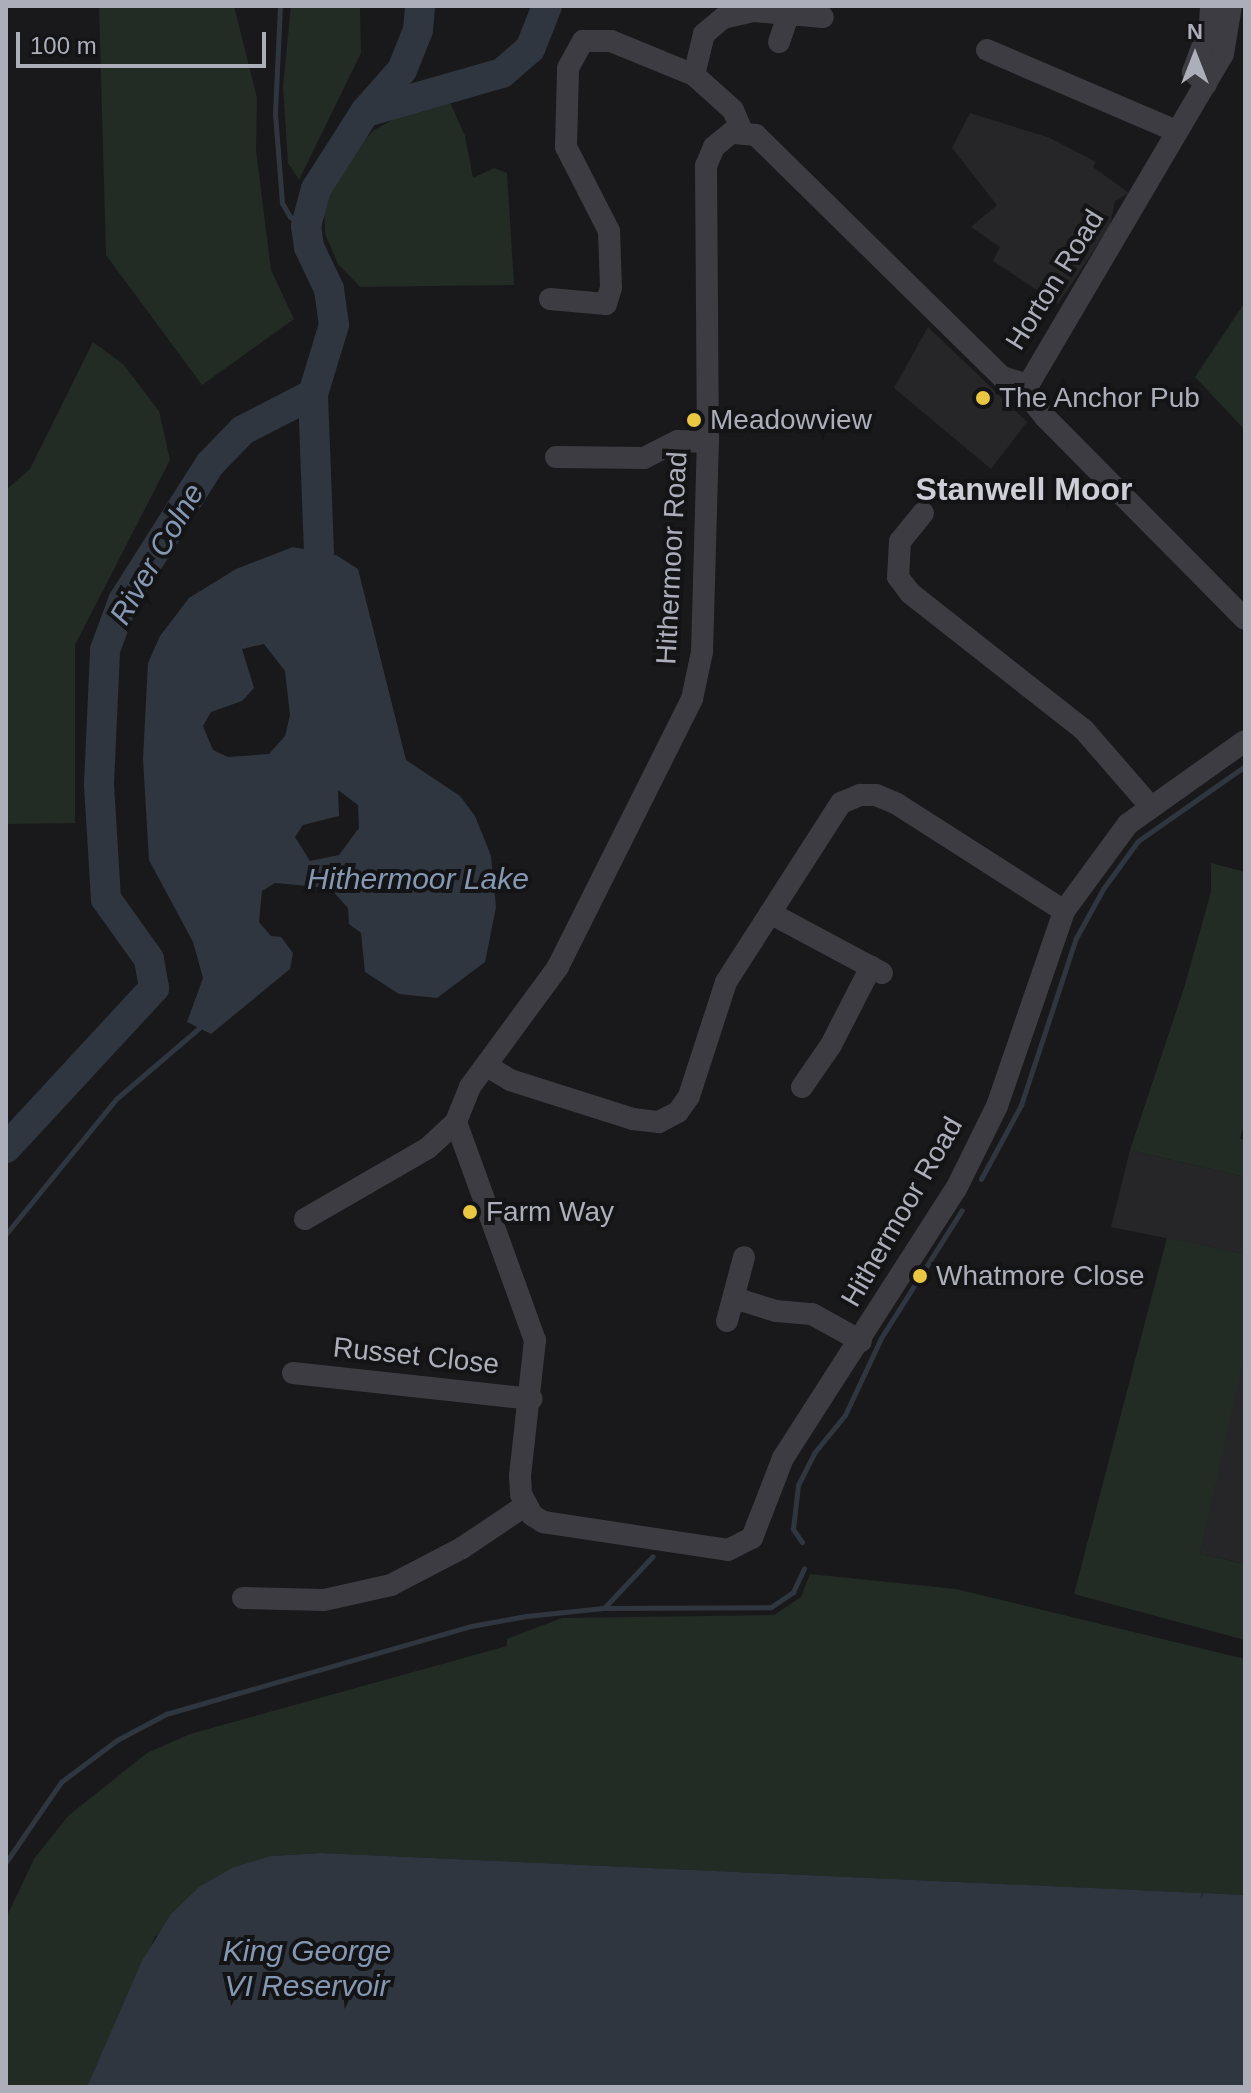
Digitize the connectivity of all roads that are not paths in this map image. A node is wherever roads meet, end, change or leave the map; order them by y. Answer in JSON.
{"nodes":[{"id":1,"x":1211,"y":6,"type":"edge"},
{"id":2,"x":1236,"y":15,"type":"edge"},
{"id":3,"x":788,"y":16,"type":"junction"},
{"id":4,"x":823,"y":17,"type":"dead end"},
{"id":5,"x":779,"y":42,"type":"dead end"},
{"id":6,"x":998,"y":47,"type":"dead end"},
{"id":7,"x":694,"y":75,"type":"junction"},
{"id":8,"x":1206,"y":84,"type":"junction"},
{"id":9,"x":742,"y":131,"type":"junction"},
{"id":10,"x":1176,"y":131,"type":"junction"},
{"id":11,"x":550,"y":299,"type":"dead end"},
{"id":12,"x":1028,"y":385,"type":"junction"},
{"id":13,"x":708,"y":442,"type":"junction"},
{"id":14,"x":556,"y":457,"type":"dead end"},
{"id":15,"x":923,"y":513,"type":"dead end"},
{"id":16,"x":1245,"y":619,"type":"edge"},
{"id":17,"x":1245,"y":741,"type":"edge"},
{"id":18,"x":1150,"y":806,"type":"junction"},
{"id":19,"x":1064,"y":911,"type":"junction"},
{"id":20,"x":770,"y":913,"type":"junction"},
{"id":21,"x":487,"y":1066,"type":"junction"},
{"id":22,"x":802,"y":1087,"type":"dead end"},
{"id":23,"x":456,"y":1122,"type":"junction"},
{"id":24,"x":428,"y":1148,"type":"junction"},
{"id":25,"x":463,"y":1153,"type":"junction"},
{"id":26,"x":305,"y":1219,"type":"dead end"},
{"id":27,"x":744,"y":1257,"type":"dead end"},
{"id":28,"x":734,"y":1298,"type":"junction"},
{"id":29,"x":727,"y":1321,"type":"dead end"},
{"id":30,"x":861,"y":1341,"type":"junction"},
{"id":31,"x":293,"y":1372,"type":"dead end"},
{"id":32,"x":532,"y":1399,"type":"junction"},
{"id":33,"x":526,"y":1505,"type":"junction"},
{"id":34,"x":243,"y":1598,"type":"dead end"}],
"edges":[{"from":1,"to":8,"type":"street"},
{"from":2,"to":8,"type":"street","name":"Horton Road"},
{"from":3,"to":4,"type":"street"},
{"from":3,"to":5,"type":"street"},
{"from":3,"to":7,"type":"street"},
{"from":6,"to":10,"type":"street"},
{"from":7,"to":9,"type":"street"},
{"from":7,"to":11,"type":"street"},
{"from":8,"to":10,"type":"street","name":"Horton Road"},
{"from":9,"to":12,"type":"street"},
{"from":9,"to":13,"type":"street","name":"Hithermoor Road"},
{"from":10,"to":12,"type":"street","name":"Horton Road"},
{"from":12,"to":16,"type":"street","name":"Horton Road"},
{"from":13,"to":14,"type":"street"},
{"from":13,"to":21,"type":"street","name":"Hithermoor Road"},
{"from":15,"to":18,"type":"street"},
{"from":17,"to":18,"type":"street","name":"Hithermoor Road"},
{"from":18,"to":19,"type":"street","name":"Hithermoor Road"},
{"from":19,"to":20,"type":"street"},
{"from":19,"to":30,"type":"street","name":"Hithermoor Road"},
{"from":20,"to":21,"type":"street"},
{"from":20,"to":22,"type":"street"},
{"from":21,"to":23,"type":"street","name":"Hithermoor Road"},
{"from":23,"to":24,"type":"street"},
{"from":23,"to":25,"type":"street"},
{"from":24,"to":25,"type":"street"},
{"from":24,"to":26,"type":"street"},
{"from":25,"to":32,"type":"street"},
{"from":27,"to":28,"type":"street"},
{"from":28,"to":29,"type":"street"},
{"from":28,"to":30,"type":"street"},
{"from":30,"to":33,"type":"street","name":"Hithermoor Road"},
{"from":31,"to":32,"type":"street","name":"Russet Close"},
{"from":32,"to":33,"type":"street"},
{"from":33,"to":34,"type":"street"}]}
